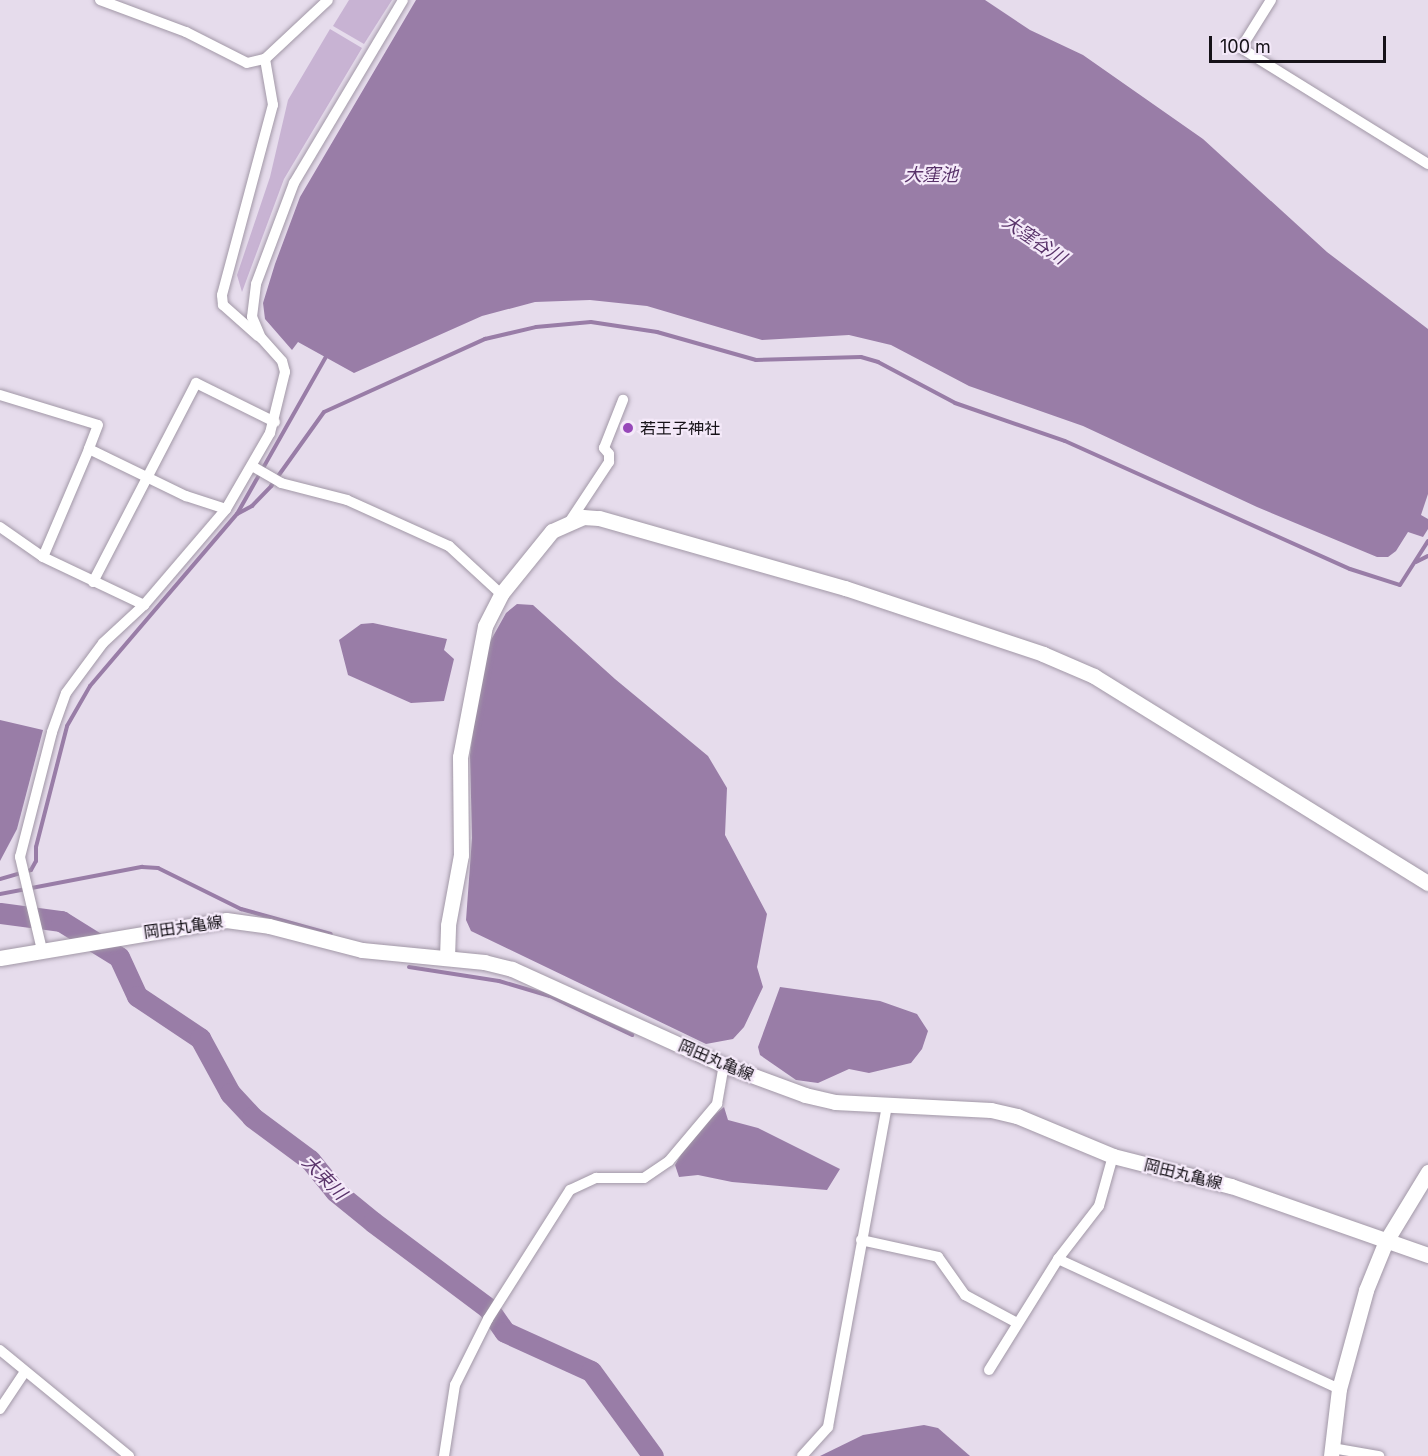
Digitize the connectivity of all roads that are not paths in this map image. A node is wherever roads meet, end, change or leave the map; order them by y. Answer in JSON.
{"nodes":[{"id":1,"x":100,"y":0,"type":"edge"},
{"id":2,"x":328,"y":0,"type":"edge"},
{"id":3,"x":403,"y":0,"type":"edge"},
{"id":4,"x":1271,"y":0,"type":"edge"},
{"id":5,"x":265,"y":59,"type":"junction"},
{"id":6,"x":1428,"y":164,"type":"edge"},
{"id":7,"x":261,"y":338,"type":"junction"},
{"id":8,"x":0,"y":395,"type":"edge"},
{"id":9,"x":623,"y":400,"type":"dead end"},
{"id":10,"x":275,"y":422,"type":"junction"},
{"id":11,"x":89,"y":449,"type":"junction"},
{"id":12,"x":253,"y":467,"type":"junction"},
{"id":13,"x":147,"y":477,"type":"junction"},
{"id":14,"x":226,"y":509,"type":"junction"},
{"id":15,"x":570,"y":521,"type":"junction"},
{"id":16,"x":0,"y":527,"type":"edge"},
{"id":17,"x":43,"y":557,"type":"junction"},
{"id":18,"x":93,"y":582,"type":"junction"},
{"id":19,"x":501,"y":594,"type":"junction"},
{"id":20,"x":144,"y":605,"type":"junction"},
{"id":21,"x":1428,"y":883,"type":"edge"},
{"id":22,"x":42,"y":950,"type":"junction"},
{"id":23,"x":447,"y":957,"type":"junction"},
{"id":24,"x":0,"y":958,"type":"edge"},
{"id":25,"x":724,"y":1065,"type":"junction"},
{"id":26,"x":887,"y":1107,"type":"junction"},
{"id":27,"x":1113,"y":1156,"type":"junction"},
{"id":28,"x":1428,"y":1172,"type":"edge"},
{"id":29,"x":861,"y":1240,"type":"junction"},
{"id":30,"x":1386,"y":1241,"type":"junction"},
{"id":31,"x":1428,"y":1255,"type":"edge"},
{"id":32,"x":1058,"y":1259,"type":"junction"},
{"id":33,"x":1017,"y":1323,"type":"junction"},
{"id":34,"x":0,"y":1350,"type":"edge"},
{"id":35,"x":989,"y":1370,"type":"dead end"},
{"id":36,"x":24,"y":1373,"type":"junction"},
{"id":37,"x":1339,"y":1389,"type":"junction"},
{"id":38,"x":0,"y":1409,"type":"edge"},
{"id":39,"x":1332,"y":1452,"type":"edge"},
{"id":40,"x":129,"y":1456,"type":"edge"},
{"id":41,"x":444,"y":1456,"type":"edge"},
{"id":42,"x":802,"y":1456,"type":"edge"},
{"id":43,"x":1379,"y":1456,"type":"edge"}],
"edges":[{"from":1,"to":5,"type":"street"},
{"from":2,"to":5,"type":"street"},
{"from":3,"to":7,"type":"street"},
{"from":4,"to":6,"type":"street"},
{"from":5,"to":7,"type":"street"},
{"from":7,"to":10,"type":"street"},
{"from":8,"to":11,"type":"street"},
{"from":9,"to":15,"type":"street"},
{"from":10,"to":12,"type":"street"},
{"from":10,"to":13,"type":"street"},
{"from":11,"to":13,"type":"street"},
{"from":11,"to":17,"type":"street"},
{"from":12,"to":14,"type":"street"},
{"from":12,"to":19,"type":"street"},
{"from":13,"to":14,"type":"street"},
{"from":13,"to":18,"type":"street"},
{"from":14,"to":20,"type":"street"},
{"from":15,"to":19,"type":"street"},
{"from":15,"to":21,"type":"street"},
{"from":16,"to":17,"type":"street"},
{"from":17,"to":18,"type":"street"},
{"from":18,"to":20,"type":"street"},
{"from":19,"to":23,"type":"street"},
{"from":20,"to":22,"type":"street"},
{"from":22,"to":23,"type":"street","name":"岡田丸亀線"},
{"from":22,"to":24,"type":"street","name":"岡田丸亀線"},
{"from":23,"to":25,"type":"street","name":"岡田丸亀線"},
{"from":25,"to":26,"type":"street","name":"岡田丸亀線"},
{"from":25,"to":41,"type":"street"},
{"from":26,"to":27,"type":"street","name":"岡田丸亀線"},
{"from":26,"to":29,"type":"street"},
{"from":27,"to":30,"type":"street","name":"岡田丸亀線"},
{"from":27,"to":32,"type":"street"},
{"from":28,"to":30,"type":"street"},
{"from":29,"to":33,"type":"street"},
{"from":29,"to":42,"type":"street"},
{"from":30,"to":31,"type":"street","name":"岡田丸亀線"},
{"from":30,"to":37,"type":"street"},
{"from":32,"to":33,"type":"street"},
{"from":32,"to":37,"type":"street"},
{"from":33,"to":35,"type":"street"},
{"from":34,"to":36,"type":"street"},
{"from":36,"to":38,"type":"street"},
{"from":36,"to":40,"type":"street"},
{"from":37,"to":39,"type":"street"},
{"from":39,"to":43,"type":"street"}]}
